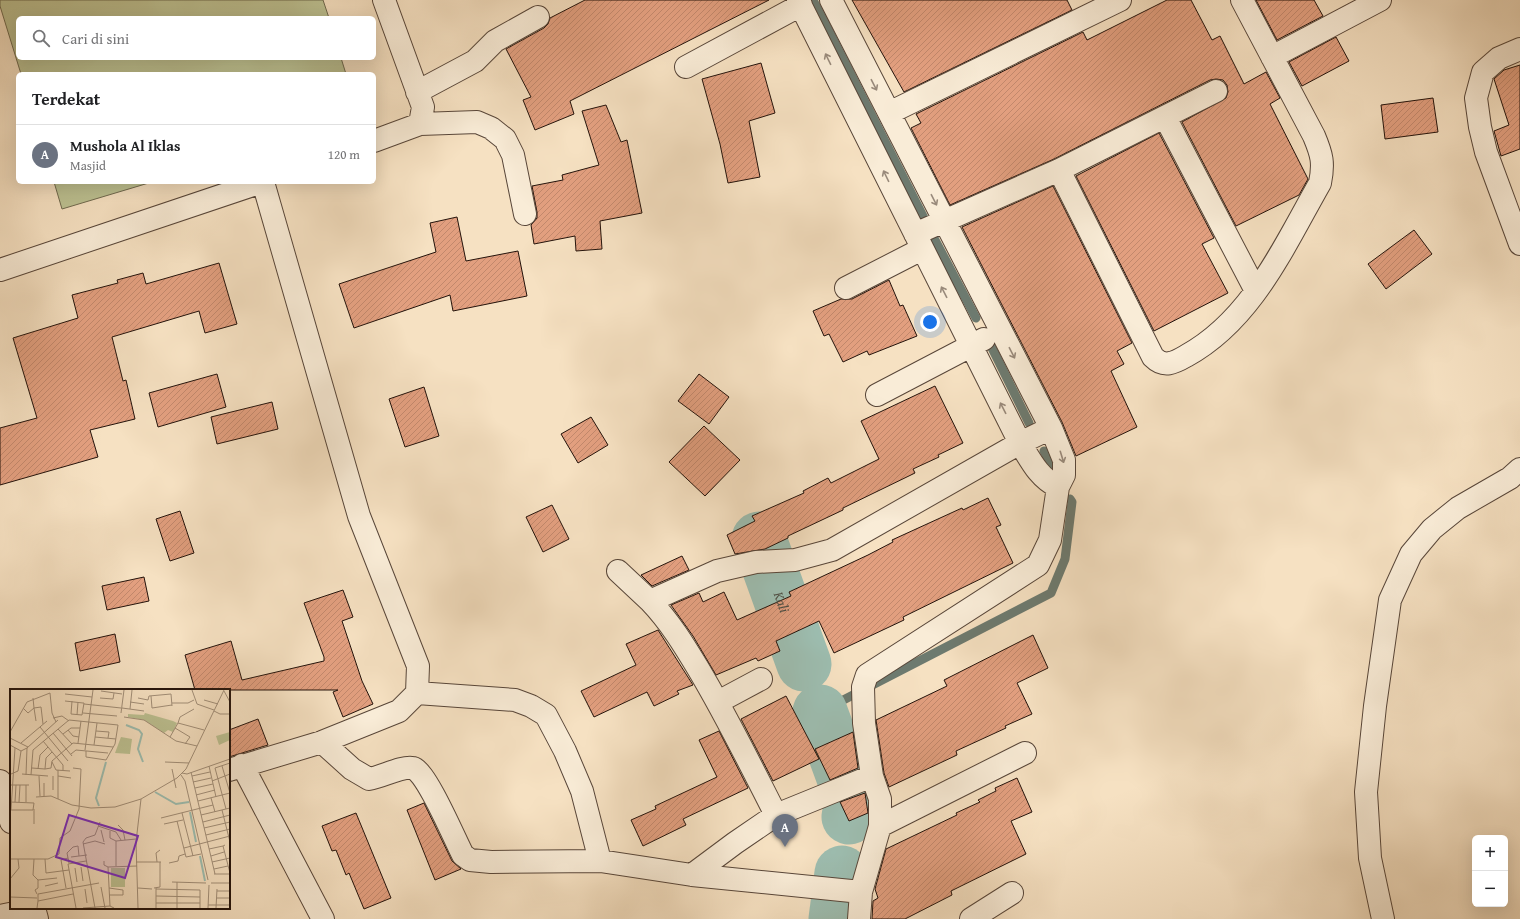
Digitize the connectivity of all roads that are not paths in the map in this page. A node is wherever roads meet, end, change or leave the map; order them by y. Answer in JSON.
{"nodes":[{"id":1,"x":384,"y":0,"type":"edge"},
{"id":2,"x":831,"y":0,"type":"edge"},
{"id":3,"x":1120,"y":0,"type":"edge"},
{"id":4,"x":1242,"y":0,"type":"edge"},
{"id":5,"x":1380,"y":0,"type":"edge"},
{"id":6,"x":799,"y":2,"type":"edge"},
{"id":7,"x":538,"y":17,"type":"dead end"},
{"id":8,"x":1520,"y":49,"type":"edge"},
{"id":9,"x":1272,"y":57,"type":"junction"},
{"id":10,"x":686,"y":67,"type":"dead end"},
{"id":11,"x":1216,"y":91,"type":"dead end"},
{"id":12,"x":417,"y":92,"type":"junction"},
{"id":13,"x":889,"y":113,"type":"junction"},
{"id":14,"x":1165,"y":117,"type":"junction"},
{"id":15,"x":420,"y":124,"type":"junction"},
{"id":16,"x":376,"y":140,"type":"edge"},
{"id":17,"x":1059,"y":170,"type":"junction"},
{"id":18,"x":256,"y":184,"type":"edge"},
{"id":19,"x":263,"y":184,"type":"edge"},
{"id":20,"x":524,"y":214,"type":"dead end"},
{"id":21,"x":944,"y":220,"type":"junction"},
{"id":22,"x":918,"y":242,"type":"junction"},
{"id":23,"x":1520,"y":244,"type":"edge"},
{"id":24,"x":0,"y":270,"type":"edge"},
{"id":25,"x":846,"y":288,"type":"dead end"},
{"id":26,"x":1256,"y":291,"type":"junction"},
{"id":27,"x":1000,"y":330,"type":"junction"},
{"id":28,"x":972,"y":346,"type":"junction"},
{"id":29,"x":877,"y":395,"type":"dead end"},
{"id":30,"x":1051,"y":428,"type":"junction"},
{"id":31,"x":1020,"y":443,"type":"junction"},
{"id":32,"x":1520,"y":469,"type":"edge"},
{"id":33,"x":1058,"y":487,"type":"junction"},
{"id":34,"x":618,"y":571,"type":"dead end"},
{"id":35,"x":650,"y":601,"type":"junction"},
{"id":36,"x":761,"y":679,"type":"dead end"},
{"id":37,"x":417,"y":693,"type":"junction"},
{"id":38,"x":718,"y":702,"type":"junction"},
{"id":39,"x":322,"y":742,"type":"junction"},
{"id":40,"x":1024,"y":753,"type":"dead end"},
{"id":41,"x":236,"y":768,"type":"edge"},
{"id":42,"x":872,"y":776,"type":"junction"},
{"id":43,"x":0,"y":781,"type":"edge"},
{"id":44,"x":776,"y":814,"type":"junction"},
{"id":45,"x":10,"y":818,"type":"edge"},
{"id":46,"x":880,"y":826,"type":"junction"},
{"id":47,"x":600,"y":861,"type":"junction"},
{"id":48,"x":692,"y":875,"type":"junction"},
{"id":49,"x":861,"y":892,"type":"junction"},
{"id":50,"x":1012,"y":893,"type":"dead end"},
{"id":51,"x":35,"y":912,"type":"edge"},
{"id":52,"x":0,"y":916,"type":"edge"},
{"id":53,"x":323,"y":919,"type":"edge"},
{"id":54,"x":859,"y":919,"type":"edge"},
{"id":55,"x":971,"y":919,"type":"edge"},
{"id":56,"x":1383,"y":919,"type":"edge"}],
"edges":[{"from":1,"to":12,"type":"street"},
{"from":2,"to":13,"type":"street","one_way":true},
{"from":3,"to":13,"type":"street"},
{"from":4,"to":9,"type":"street"},
{"from":5,"to":9,"type":"street"},
{"from":6,"to":10,"type":"street"},
{"from":22,"to":6,"type":"street","one_way":true},
{"from":7,"to":12,"type":"street"},
{"from":8,"to":23,"type":"street"},
{"from":9,"to":26,"type":"street"},
{"from":11,"to":14,"type":"street"},
{"from":12,"to":15,"type":"street"},
{"from":13,"to":21,"type":"street","one_way":true},
{"from":14,"to":17,"type":"street"},
{"from":14,"to":26,"type":"street"},
{"from":15,"to":16,"type":"street"},
{"from":15,"to":20,"type":"street"},
{"from":17,"to":21,"type":"street"},
{"from":17,"to":26,"type":"street"},
{"from":18,"to":24,"type":"street"},
{"from":19,"to":37,"type":"street"},
{"from":21,"to":22,"type":"street"},
{"from":21,"to":27,"type":"street"},
{"from":22,"to":25,"type":"street"},
{"from":28,"to":22,"type":"street","one_way":true},
{"from":27,"to":28,"type":"street"},
{"from":27,"to":30,"type":"street","one_way":true},
{"from":28,"to":29,"type":"street"},
{"from":31,"to":28,"type":"street","one_way":true},
{"from":30,"to":31,"type":"street"},
{"from":30,"to":33,"type":"street","one_way":true},
{"from":31,"to":33,"type":"street"},
{"from":31,"to":35,"type":"street"},
{"from":32,"to":56,"type":"street"},
{"from":33,"to":42,"type":"street"},
{"from":34,"to":35,"type":"street"},
{"from":35,"to":38,"type":"street"},
{"from":36,"to":38,"type":"street"},
{"from":37,"to":39,"type":"street"},
{"from":37,"to":47,"type":"street"},
{"from":38,"to":44,"type":"street"},
{"from":39,"to":41,"type":"street"},
{"from":39,"to":47,"type":"street"},
{"from":40,"to":46,"type":"street"},
{"from":41,"to":53,"type":"street"},
{"from":42,"to":44,"type":"street"},
{"from":42,"to":46,"type":"street"},
{"from":43,"to":45,"type":"street"},
{"from":44,"to":48,"type":"street"},
{"from":46,"to":49,"type":"street"},
{"from":47,"to":48,"type":"street"},
{"from":48,"to":49,"type":"street"},
{"from":49,"to":54,"type":"street"},
{"from":50,"to":55,"type":"street"},
{"from":51,"to":52,"type":"street"}]}
